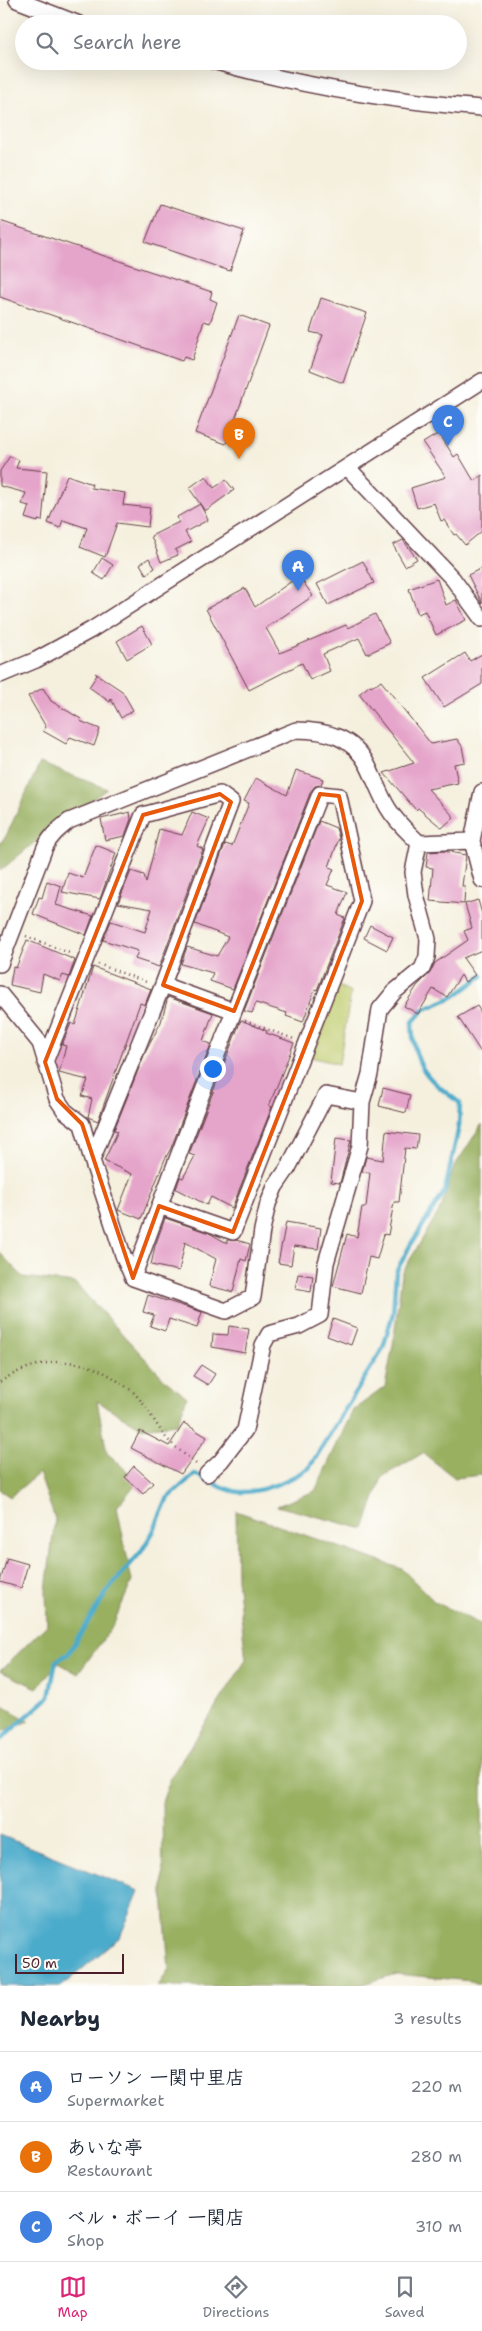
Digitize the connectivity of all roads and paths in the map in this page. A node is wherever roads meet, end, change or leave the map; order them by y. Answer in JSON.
{"nodes":[{"id":1,"x":17,"y":0,"type":"edge"},
{"id":2,"x":56,"y":15,"type":"edge"},
{"id":3,"x":244,"y":70,"type":"edge"},
{"id":4,"x":482,"y":108,"type":"edge"},
{"id":5,"x":479,"y":386,"type":"edge"},
{"id":6,"x":348,"y":468,"type":"junction"},
{"id":7,"x":482,"y":619,"type":"edge"},
{"id":8,"x":0,"y":675,"type":"edge"},
{"id":9,"x":482,"y":792,"type":"edge"},
{"id":10,"x":472,"y":841,"type":"junction"},
{"id":11,"x":419,"y":843,"type":"junction"},
{"id":12,"x":482,"y":880,"type":"edge"},
{"id":13,"x":0,"y":964,"type":"edge"},
{"id":14,"x":163,"y":985,"type":"junction"},
{"id":15,"x":0,"y":994,"type":"edge"},
{"id":16,"x":233,"y":1014,"type":"junction"},
{"id":17,"x":307,"y":1044,"type":"junction"},
{"id":18,"x":46,"y":1062,"type":"junction"},
{"id":19,"x":362,"y":1102,"type":"junction"},
{"id":20,"x":92,"y":1160,"type":"junction"},
{"id":21,"x":159,"y":1206,"type":"junction"},
{"id":22,"x":133,"y":1278,"type":"junction"},
{"id":23,"x":0,"y":1382,"type":"edge"},
{"id":24,"x":207,"y":1474,"type":"joint"}],
"edges":[{"from":1,"to":2,"type":"street"},
{"from":3,"to":4,"type":"street"},
{"from":5,"to":6,"type":"street"},
{"from":6,"to":7,"type":"street"},
{"from":6,"to":8,"type":"street"},
{"from":9,"to":10,"type":"street"},
{"from":10,"to":11,"type":"street"},
{"from":10,"to":12,"type":"street"},
{"from":11,"to":13,"type":"street"},
{"from":11,"to":19,"type":"street"},
{"from":14,"to":16,"type":"street"},
{"from":14,"to":18,"type":"street"},
{"from":14,"to":20,"type":"street"},
{"from":15,"to":18,"type":"street"},
{"from":16,"to":17,"type":"path"},
{"from":16,"to":17,"type":"street"},
{"from":16,"to":21,"type":"street"},
{"from":17,"to":21,"type":"street"},
{"from":18,"to":20,"type":"street"},
{"from":19,"to":22,"type":"street"},
{"from":19,"to":24,"type":"street"},
{"from":20,"to":22,"type":"street"},
{"from":21,"to":22,"type":"street"},
{"from":23,"to":24,"type":"path"}]}
